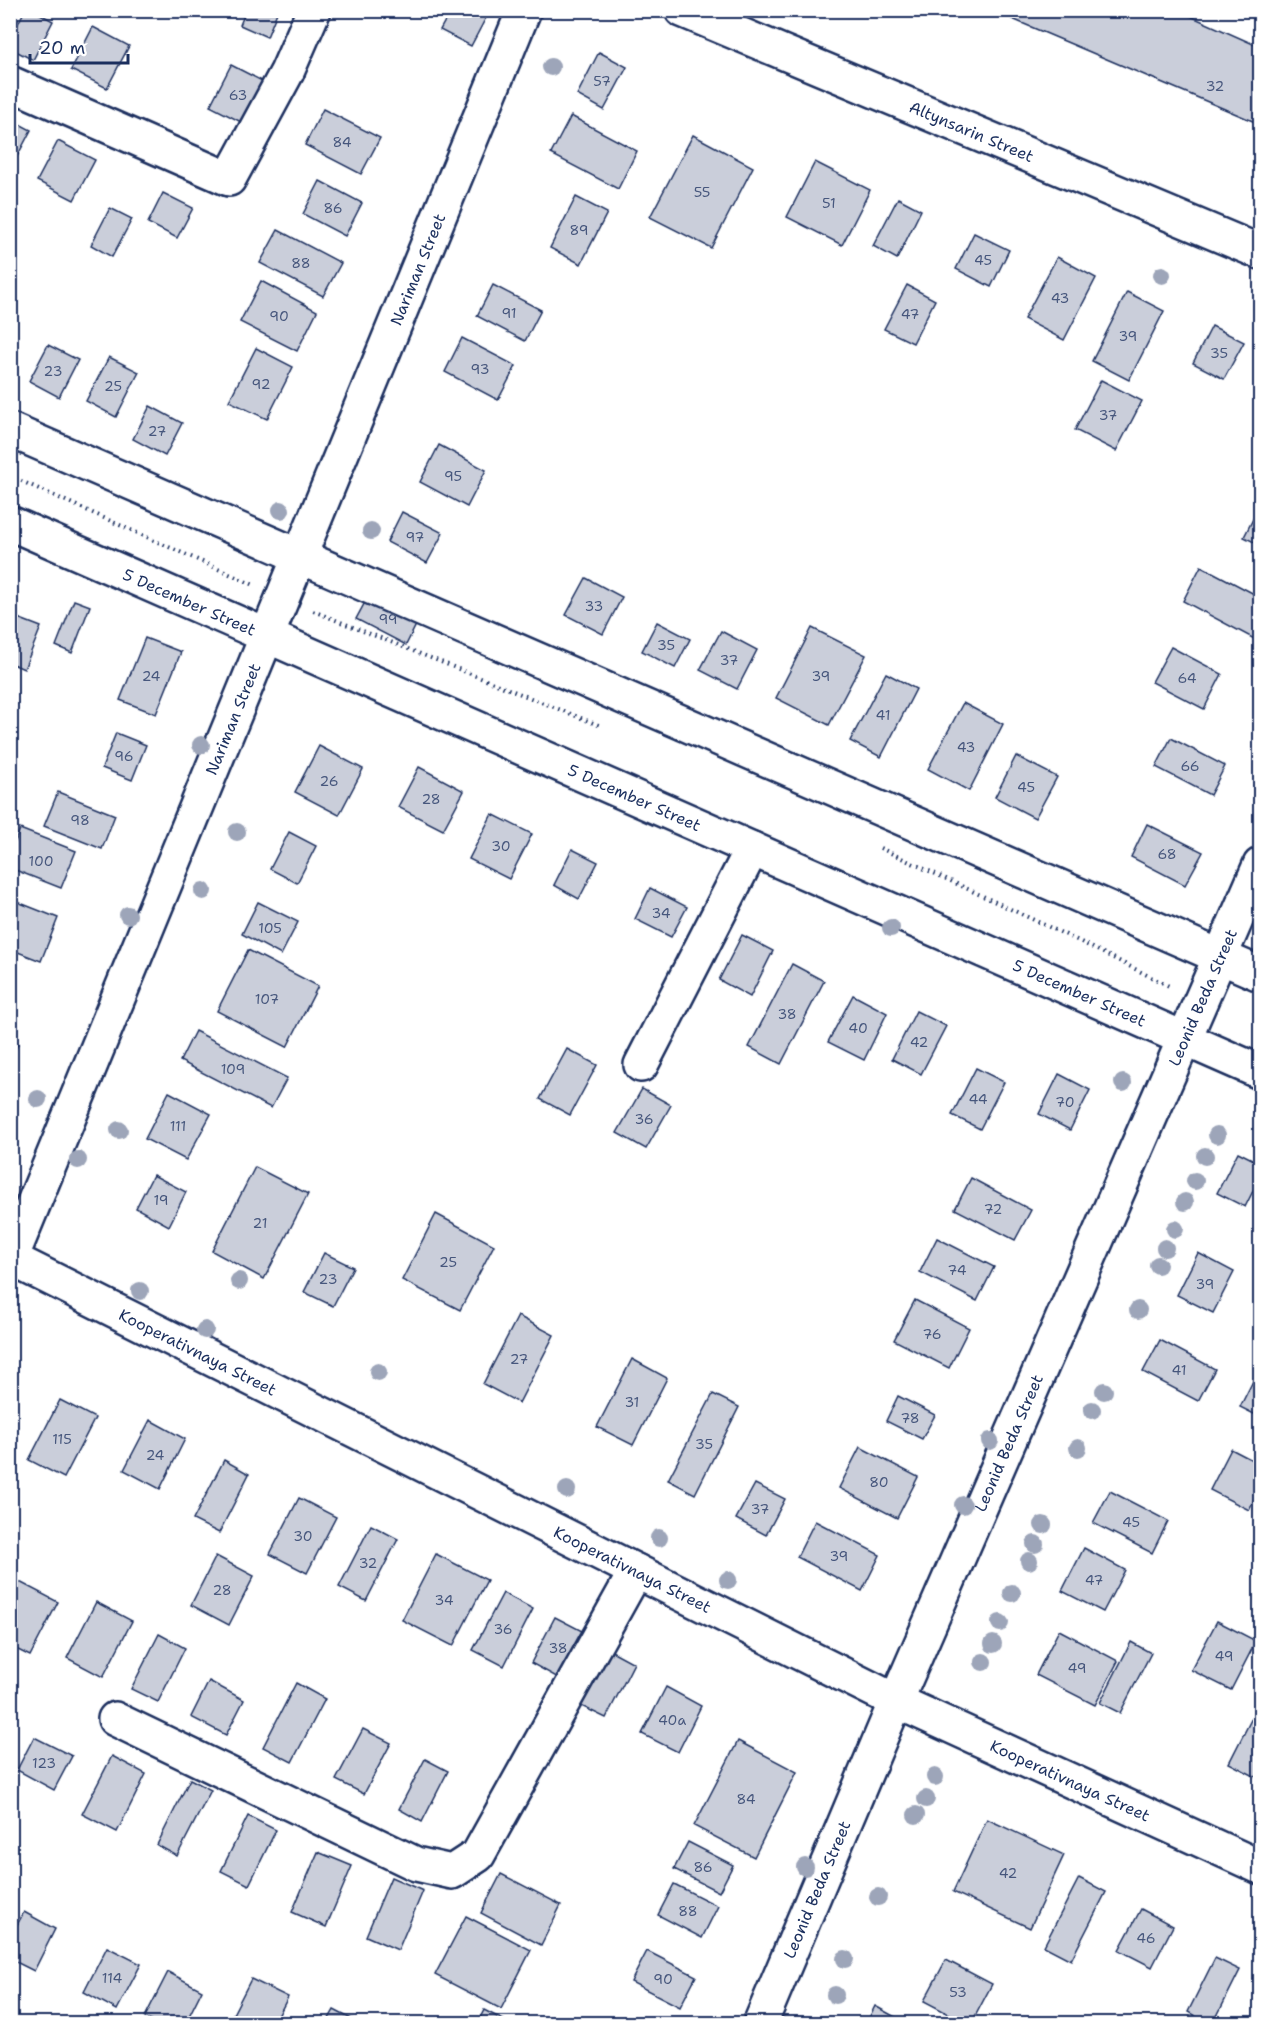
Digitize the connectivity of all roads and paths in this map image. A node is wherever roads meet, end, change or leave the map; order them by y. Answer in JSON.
{"nodes":[{"id":1,"x":314,"y":10,"type":"edge"},
{"id":2,"x":524,"y":10,"type":"edge"},
{"id":3,"x":682,"y":10,"type":"edge"},
{"id":4,"x":10,"y":83,"type":"edge"},
{"id":5,"x":1260,"y":252,"type":"edge"},
{"id":6,"x":10,"y":430,"type":"edge"},
{"id":7,"x":10,"y":476,"type":"edge"},
{"id":8,"x":10,"y":524,"type":"edge"},
{"id":9,"x":300,"y":556,"type":"junction"},
{"id":10,"x":283,"y":598,"type":"junction"},
{"id":11,"x":267,"y":636,"type":"junction"},
{"id":12,"x":612,"y":731,"type":"dead end"},
{"id":13,"x":878,"y":847,"type":"dead end"},
{"id":14,"x":752,"y":849,"type":"junction"},
{"id":15,"x":1260,"y":865,"type":"edge"},
{"id":16,"x":1220,"y":956,"type":"junction"},
{"id":17,"x":1260,"y":974,"type":"edge"},
{"id":18,"x":1178,"y":990,"type":"dead end"},
{"id":19,"x":1184,"y":1038,"type":"junction"},
{"id":20,"x":641,"y":1065,"type":"dead end"},
{"id":21,"x":1260,"y":1072,"type":"edge"},
{"id":22,"x":11,"y":1259,"type":"edge"},
{"id":23,"x":636,"y":1570,"type":"junction"},
{"id":24,"x":896,"y":1701,"type":"junction"},
{"id":25,"x":116,"y":1719,"type":"dead end"},
{"id":26,"x":1260,"y":1867,"type":"edge"},
{"id":27,"x":760,"y":2024,"type":"edge"}],
"edges":[{"from":1,"to":4,"type":"street"},
{"from":2,"to":9,"type":"street","name":"Nariman Street"},
{"from":3,"to":5,"type":"street","name":"Altynsarin Street"},
{"from":6,"to":9,"type":"street"},
{"from":7,"to":10,"type":"path"},
{"from":8,"to":11,"type":"street","name":"5 December Street"},
{"from":9,"to":10,"type":"street","name":"Nariman Street"},
{"from":9,"to":16,"type":"street"},
{"from":10,"to":11,"type":"street","name":"Nariman Street"},
{"from":10,"to":12,"type":"path"},
{"from":11,"to":14,"type":"street","name":"5 December Street"},
{"from":11,"to":22,"type":"street","name":"Nariman Street"},
{"from":13,"to":18,"type":"path"},
{"from":14,"to":19,"type":"street","name":"5 December Street"},
{"from":14,"to":20,"type":"street"},
{"from":15,"to":16,"type":"street","name":"Leonid Beda Street"},
{"from":16,"to":17,"type":"street"},
{"from":16,"to":19,"type":"street","name":"Leonid Beda Street"},
{"from":19,"to":21,"type":"street","name":"5 December Street"},
{"from":19,"to":24,"type":"street","name":"Leonid Beda Street"},
{"from":22,"to":23,"type":"street","name":"Kooperativnaya Street"},
{"from":23,"to":24,"type":"street","name":"Kooperativnaya Street"},
{"from":23,"to":25,"type":"street"},
{"from":24,"to":26,"type":"street","name":"Kooperativnaya Street"},
{"from":24,"to":27,"type":"street","name":"Leonid Beda Street"}]}
